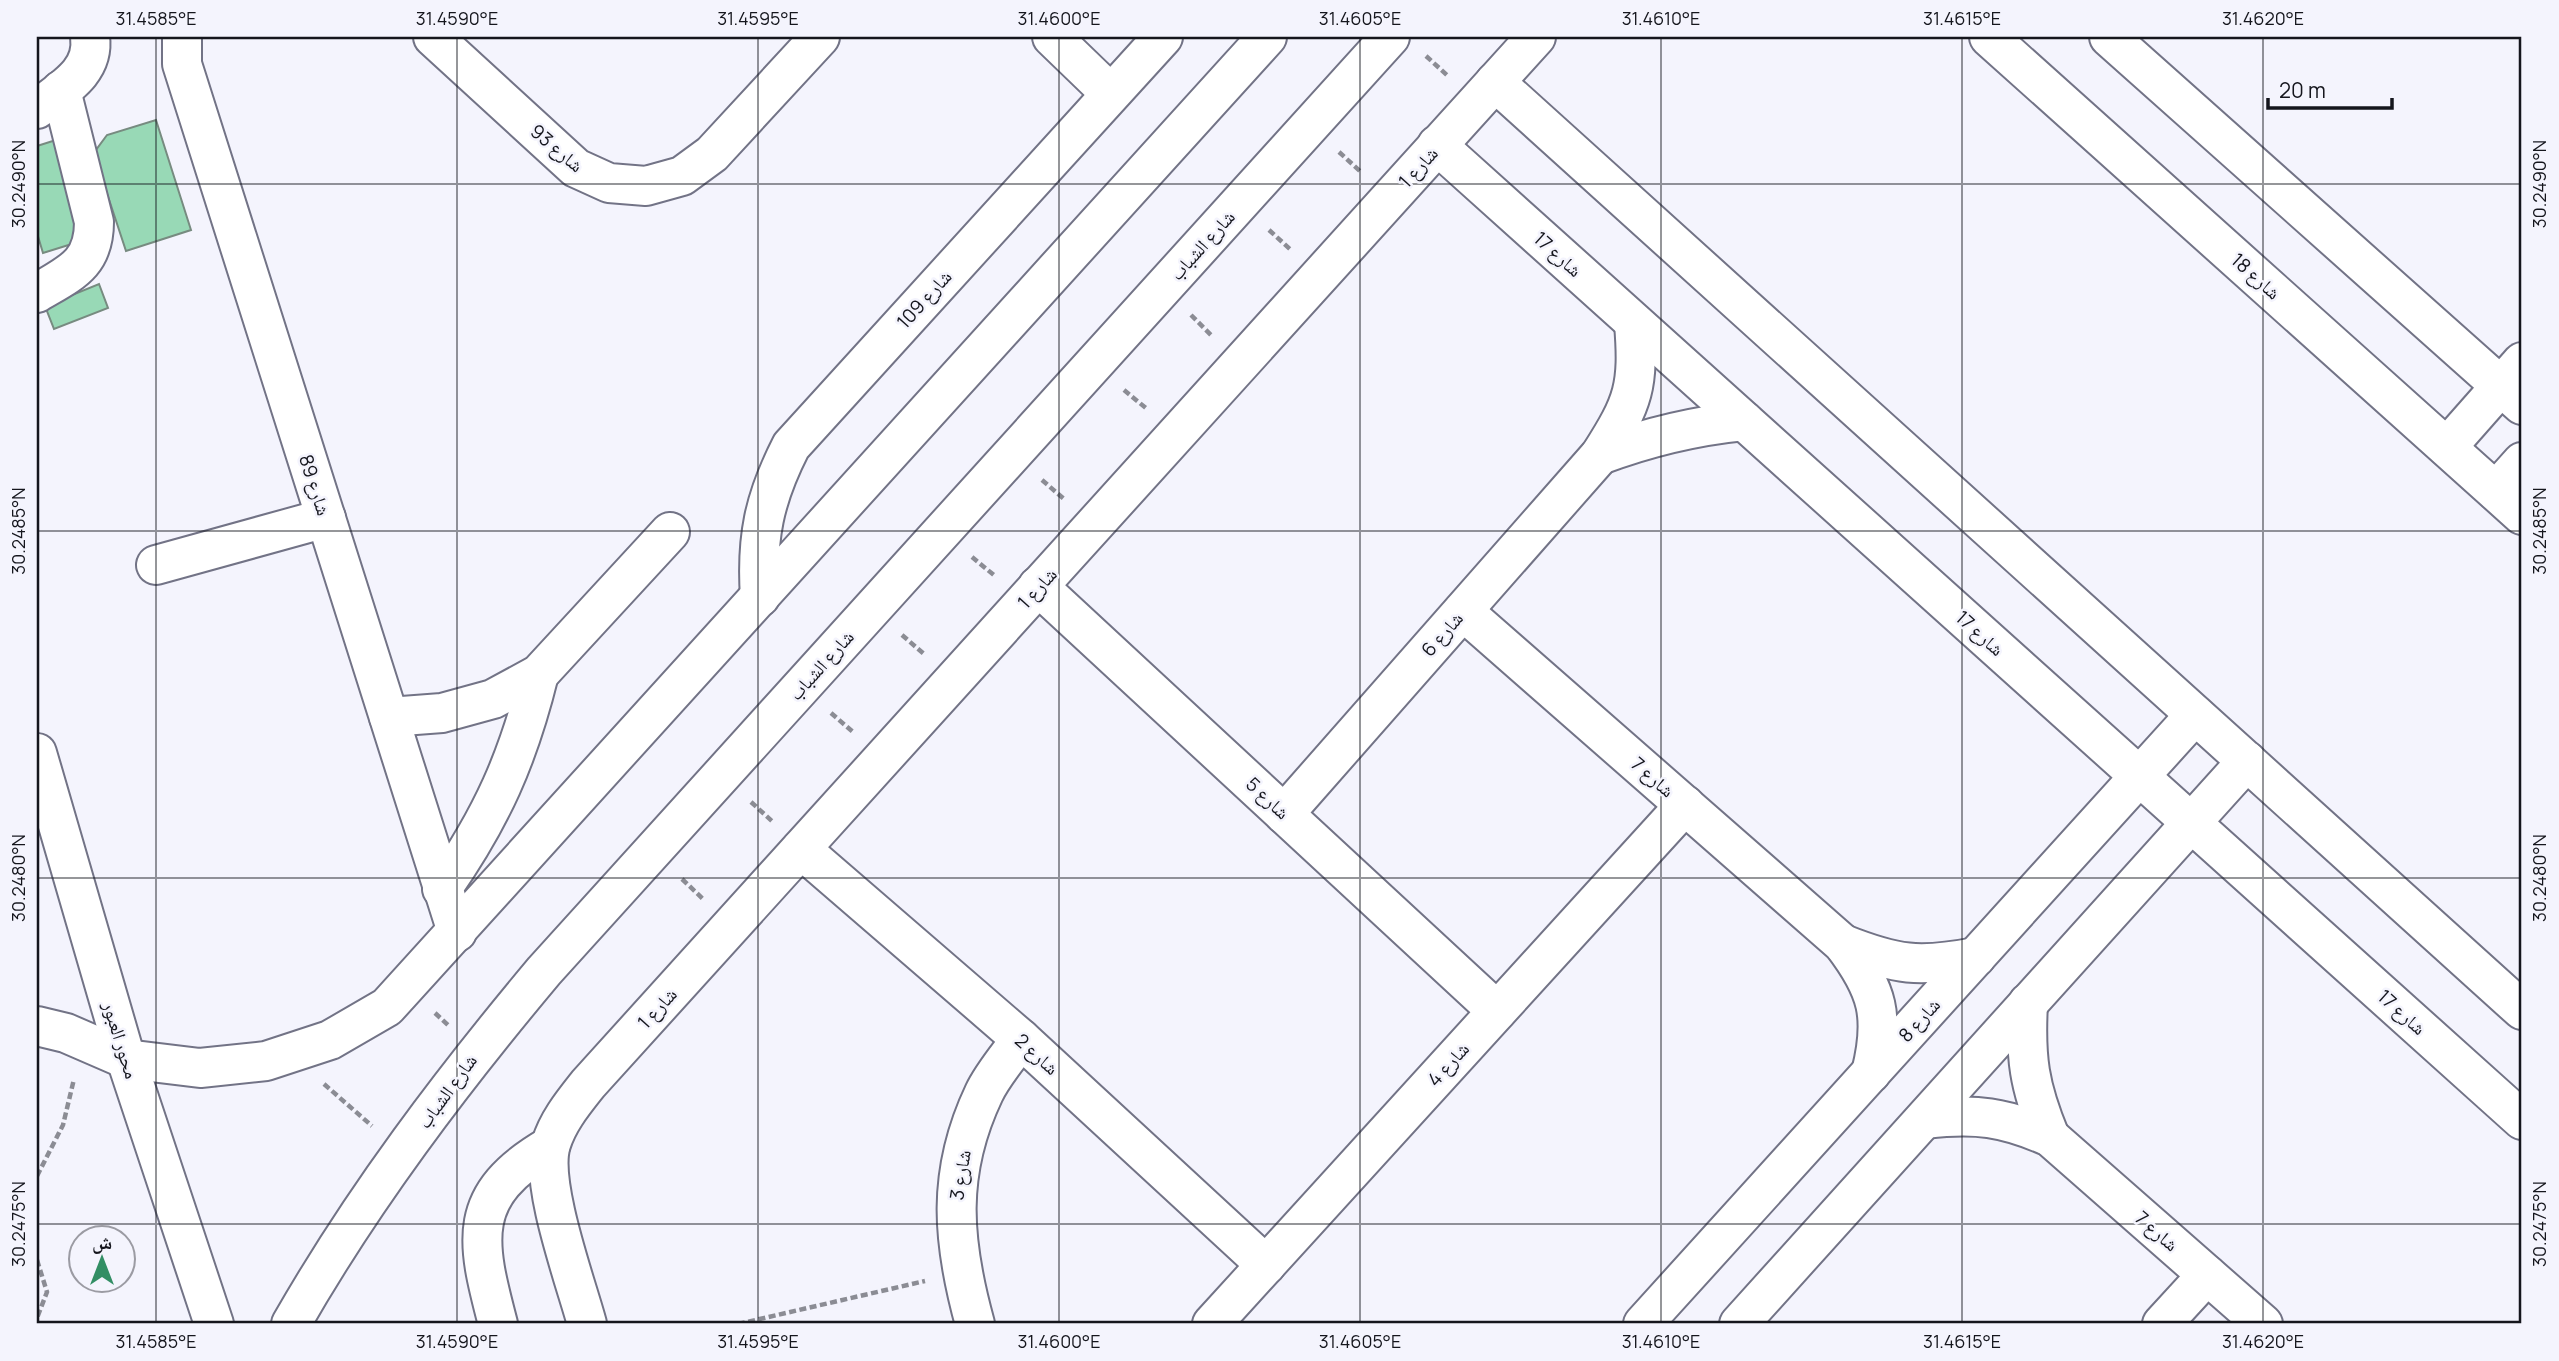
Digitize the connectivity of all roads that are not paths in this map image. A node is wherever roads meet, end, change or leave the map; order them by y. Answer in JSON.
{"nodes":[{"id":1,"x":90,"y":37,"type":"edge"},
{"id":2,"x":182,"y":37,"type":"edge"},
{"id":3,"x":433,"y":37,"type":"edge"},
{"id":4,"x":820,"y":37,"type":"edge"},
{"id":5,"x":1052,"y":37,"type":"edge"},
{"id":6,"x":1163,"y":37,"type":"edge"},
{"id":7,"x":1268,"y":37,"type":"edge"},
{"id":8,"x":1390,"y":37,"type":"edge"},
{"id":9,"x":1536,"y":37,"type":"edge"},
{"id":10,"x":1989,"y":37,"type":"edge"},
{"id":11,"x":2109,"y":37,"type":"edge"},
{"id":12,"x":1486,"y":92,"type":"junction"},
{"id":13,"x":1111,"y":93,"type":"junction"},
{"id":14,"x":49,"y":99,"type":"edge"},
{"id":15,"x":1437,"y":145,"type":"junction"},
{"id":16,"x":37,"y":293,"type":"edge"},
{"id":17,"x":1634,"y":323,"type":"junction"},
{"id":18,"x":2515,"y":384,"type":"edge"},
{"id":19,"x":1744,"y":421,"type":"junction"},
{"id":20,"x":2447,"y":447,"type":"junction"},
{"id":21,"x":1600,"y":455,"type":"junction"},
{"id":22,"x":2522,"y":462,"type":"edge"},
{"id":23,"x":2509,"y":503,"type":"edge"},
{"id":24,"x":326,"y":519,"type":"junction"},
{"id":25,"x":670,"y":532,"type":"dead end"},
{"id":26,"x":156,"y":565,"type":"dead end"},
{"id":27,"x":1031,"y":594,"type":"junction"},
{"id":28,"x":760,"y":597,"type":"junction"},
{"id":29,"x":1463,"y":611,"type":"junction"},
{"id":30,"x":539,"y":674,"type":"junction"},
{"id":31,"x":2195,"y":715,"type":"junction"},
{"id":32,"x":389,"y":717,"type":"junction"},
{"id":33,"x":37,"y":753,"type":"edge"},
{"id":34,"x":2247,"y":761,"type":"junction"},
{"id":35,"x":2139,"y":776,"type":"junction"},
{"id":36,"x":1685,"y":805,"type":"junction"},
{"id":37,"x":1284,"y":814,"type":"junction"},
{"id":38,"x":2191,"y":823,"type":"junction"},
{"id":39,"x":801,"y":849,"type":"junction"},
{"id":40,"x":442,"y":889,"type":"junction"},
{"id":41,"x":457,"y":932,"type":"junction"},
{"id":42,"x":1843,"y":944,"type":"junction"},
{"id":43,"x":1976,"y":957,"type":"junction"},
{"id":44,"x":2028,"y":1003,"type":"junction"},
{"id":45,"x":2522,"y":1010,"type":"edge"},
{"id":46,"x":1497,"y":1011,"type":"junction"},
{"id":47,"x":37,"y":1026,"type":"edge"},
{"id":48,"x":1021,"y":1039,"type":"junction"},
{"id":49,"x":125,"y":1059,"type":"junction"},
{"id":50,"x":1871,"y":1073,"type":"junction"},
{"id":51,"x":1926,"y":1119,"type":"junction"},
{"id":52,"x":2522,"y":1120,"type":"edge"},
{"id":53,"x":2050,"y":1137,"type":"junction"},
{"id":54,"x":550,"y":1146,"type":"junction"},
{"id":55,"x":1266,"y":1265,"type":"junction"},
{"id":56,"x":2207,"y":1275,"type":"junction"},
{"id":57,"x":214,"y":1324,"type":"edge"},
{"id":58,"x":292,"y":1324,"type":"edge"},
{"id":59,"x":498,"y":1324,"type":"edge"},
{"id":60,"x":587,"y":1324,"type":"edge"},
{"id":61,"x":975,"y":1324,"type":"edge"},
{"id":62,"x":1212,"y":1324,"type":"edge"},
{"id":63,"x":1643,"y":1324,"type":"edge"},
{"id":64,"x":1739,"y":1324,"type":"edge"},
{"id":65,"x":2162,"y":1324,"type":"edge"},
{"id":66,"x":2263,"y":1324,"type":"edge"}],
"edges":[{"from":1,"to":14,"type":"main road"},
{"from":2,"to":24,"type":"main road","name":"شارع 89"},
{"from":3,"to":4,"type":"main road","name":"شارع 93"},
{"from":5,"to":13,"type":"main road"},
{"from":6,"to":13,"type":"main road","name":"شارع 109"},
{"from":7,"to":28,"type":"main road"},
{"from":8,"to":58,"type":"main road","name":"شارع الشباب"},
{"from":9,"to":12,"type":"main road","name":"شارع 1"},
{"from":10,"to":20,"type":"main road","name":"شارع 18"},
{"from":11,"to":18,"type":"main road"},
{"from":12,"to":15,"type":"main road","name":"شارع 1"},
{"from":12,"to":31,"type":"main road"},
{"from":13,"to":28,"type":"main road","name":"شارع 109"},
{"from":14,"to":16,"type":"main road"},
{"from":15,"to":17,"type":"main road","name":"شارع 17"},
{"from":15,"to":27,"type":"main road","name":"شارع 1"},
{"from":17,"to":19,"type":"main road","name":"شارع 17"},
{"from":17,"to":21,"type":"main road","name":"شارع 6"},
{"from":18,"to":20,"type":"main road"},
{"from":19,"to":21,"type":"main road","name":"شارع 6"},
{"from":19,"to":35,"type":"main road","name":"شارع 17"},
{"from":20,"to":23,"type":"main road","name":"شارع 18"},
{"from":21,"to":29,"type":"main road","name":"شارع 6"},
{"from":22,"to":23,"type":"main road"},
{"from":24,"to":26,"type":"main road"},
{"from":24,"to":32,"type":"main road","name":"شارع 89"},
{"from":25,"to":30,"type":"main road"},
{"from":27,"to":37,"type":"main road","name":"شارع 5"},
{"from":27,"to":39,"type":"main road","name":"شارع 1"},
{"from":28,"to":41,"type":"main road"},
{"from":29,"to":36,"type":"main road","name":"شارع 7"},
{"from":29,"to":37,"type":"main road","name":"شارع 6"},
{"from":30,"to":32,"type":"main road"},
{"from":30,"to":40,"type":"main road"},
{"from":31,"to":34,"type":"main road"},
{"from":31,"to":35,"type":"main road","name":"شارع 8"},
{"from":32,"to":40,"type":"main road","name":"شارع 89"},
{"from":33,"to":49,"type":"main road","name":"محور العبور"},
{"from":34,"to":38,"type":"main road"},
{"from":34,"to":45,"type":"main road"},
{"from":35,"to":38,"type":"main road","name":"شارع 17"},
{"from":35,"to":43,"type":"main road","name":"شارع 8"},
{"from":36,"to":42,"type":"main road","name":"شارع 7"},
{"from":36,"to":46,"type":"main road","name":"شارع 4"},
{"from":37,"to":46,"type":"main road","name":"شارع 5"},
{"from":38,"to":44,"type":"main road"},
{"from":38,"to":52,"type":"main road","name":"شارع 17"},
{"from":39,"to":48,"type":"main road","name":"شارع 2"},
{"from":39,"to":54,"type":"main road","name":"شارع 1"},
{"from":40,"to":41,"type":"main road","name":"شارع 89"},
{"from":41,"to":49,"type":"main road"},
{"from":42,"to":43,"type":"main road","name":"شارع 7"},
{"from":42,"to":50,"type":"main road","name":"شارع 7"},
{"from":43,"to":50,"type":"main road","name":"شارع 8"},
{"from":44,"to":51,"type":"main road"},
{"from":44,"to":53,"type":"main road","name":"شارع 7"},
{"from":46,"to":55,"type":"main road","name":"شارع 4"},
{"from":47,"to":49,"type":"main road"},
{"from":48,"to":55,"type":"main road","name":"شارع 2"},
{"from":48,"to":61,"type":"main road","name":"شارع 3"},
{"from":49,"to":57,"type":"main road","name":"محور العبور"},
{"from":50,"to":63,"type":"main road","name":"شارع 8"},
{"from":51,"to":53,"type":"main road","name":"شارع 7"},
{"from":51,"to":64,"type":"main road"},
{"from":53,"to":56,"type":"main road","name":"شارع 7"},
{"from":54,"to":59,"type":"main road"},
{"from":54,"to":60,"type":"main road","name":"شارع 1"},
{"from":55,"to":62,"type":"main road","name":"شارع 4"},
{"from":56,"to":65,"type":"main road"},
{"from":56,"to":66,"type":"main road","name":"شارع 7"}]}
